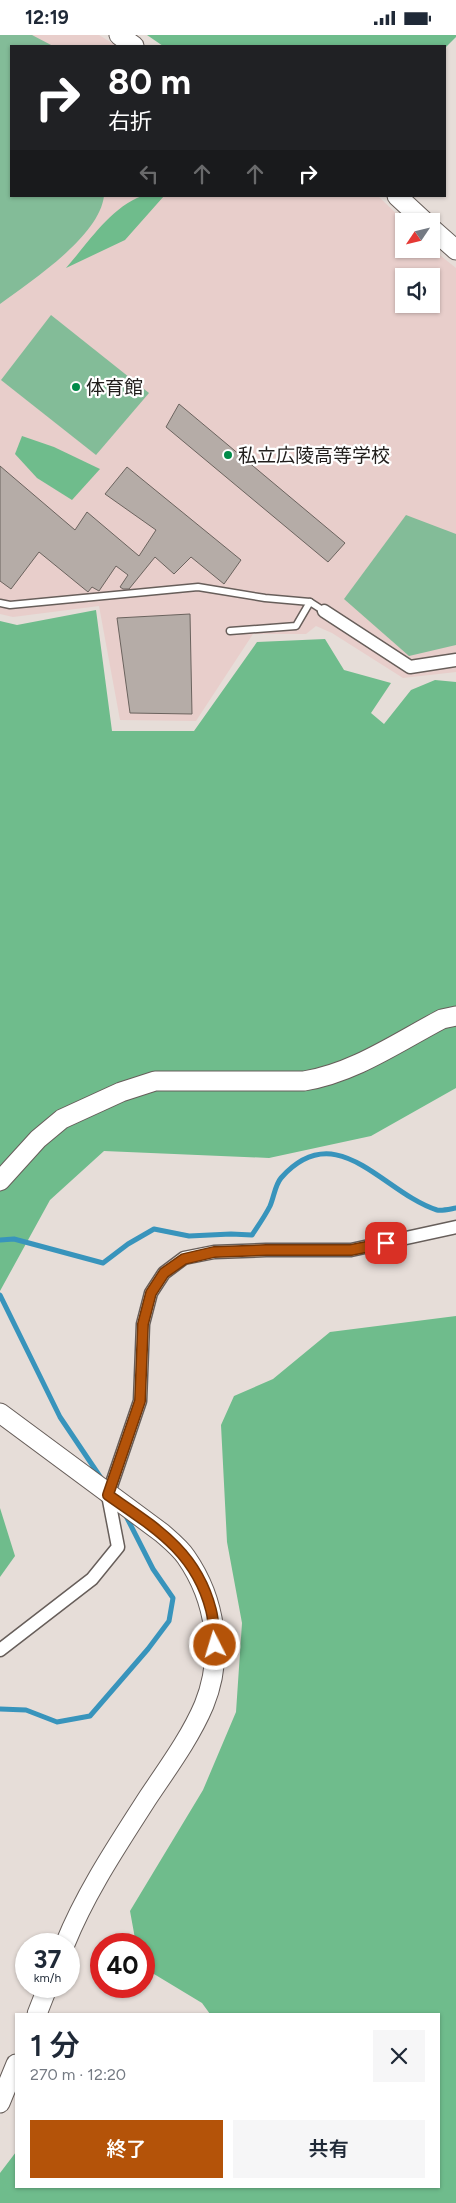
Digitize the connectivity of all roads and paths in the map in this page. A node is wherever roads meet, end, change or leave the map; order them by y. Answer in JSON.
{"nodes":[{"id":1,"x":119,"y":35,"type":"edge"},
{"id":2,"x":133,"y":45,"type":"edge"},
{"id":3,"x":398,"y":197,"type":"edge"},
{"id":4,"x":415,"y":213,"type":"edge"},
{"id":5,"x":440,"y":236,"type":"edge"},
{"id":6,"x":456,"y":251,"type":"edge"},
{"id":7,"x":310,"y":602,"type":"junction"},
{"id":8,"x":0,"y":603,"type":"edge"},
{"id":9,"x":324,"y":611,"type":"joint"},
{"id":10,"x":230,"y":631,"type":"dead end"},
{"id":11,"x":456,"y":660,"type":"edge"},
{"id":12,"x":456,"y":1016,"type":"edge"},
{"id":13,"x":38,"y":1139,"type":"junction"},
{"id":14,"x":0,"y":1166,"type":"edge"},
{"id":15,"x":0,"y":1181,"type":"edge"},
{"id":16,"x":456,"y":1227,"type":"edge"},
{"id":17,"x":0,"y":1413,"type":"edge"},
{"id":18,"x":108,"y":1495,"type":"junction"},
{"id":19,"x":0,"y":1649,"type":"edge"},
{"id":20,"x":70,"y":1933,"type":"edge"},
{"id":21,"x":43,"y":1998,"type":"edge"},
{"id":22,"x":36,"y":2013,"type":"edge"},
{"id":23,"x":15,"y":2066,"type":"edge"},
{"id":24,"x":0,"y":2103,"type":"edge"}],
"edges":[{"from":1,"to":2,"type":"street"},
{"from":3,"to":4,"type":"street"},
{"from":5,"to":6,"type":"street"},
{"from":7,"to":8,"type":"lane"},
{"from":7,"to":9,"type":"lane"},
{"from":7,"to":10,"type":"lane"},
{"from":9,"to":11,"type":"street"},
{"from":12,"to":13,"type":"street"},
{"from":13,"to":14,"type":"street"},
{"from":13,"to":15,"type":"street"},
{"from":16,"to":18,"type":"street"},
{"from":17,"to":18,"type":"street"},
{"from":18,"to":19,"type":"street"},
{"from":18,"to":20,"type":"street"},
{"from":21,"to":22,"type":"street"},
{"from":23,"to":24,"type":"street"}]}
